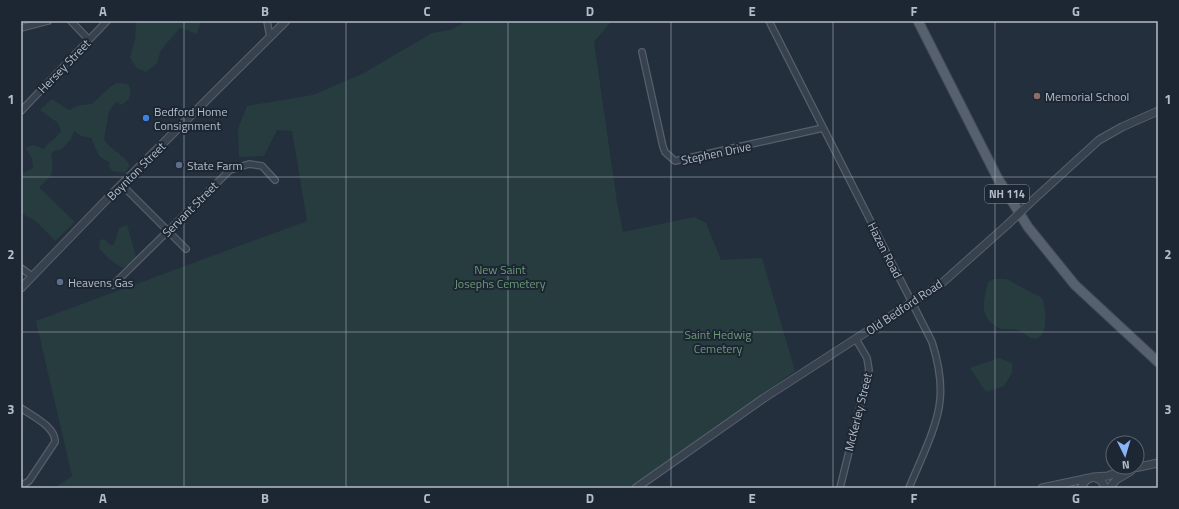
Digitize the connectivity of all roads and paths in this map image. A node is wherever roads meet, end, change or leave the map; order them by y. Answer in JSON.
{"nodes":[{"id":1,"x":48,"y":21,"type":"edge"},
{"id":2,"x":71,"y":21,"type":"edge"},
{"id":3,"x":107,"y":21,"type":"edge"},
{"id":4,"x":267,"y":21,"type":"edge"},
{"id":5,"x":286,"y":21,"type":"edge"},
{"id":6,"x":769,"y":21,"type":"edge"},
{"id":7,"x":918,"y":21,"type":"edge"},
{"id":8,"x":21,"y":28,"type":"edge"},
{"id":9,"x":270,"y":37,"type":"junction"},
{"id":10,"x":89,"y":40,"type":"junction"},
{"id":11,"x":642,"y":52,"type":"dead end"},
{"id":12,"x":21,"y":111,"type":"edge"},
{"id":13,"x":1158,"y":111,"type":"edge"},
{"id":14,"x":823,"y":128,"type":"junction"},
{"id":15,"x":275,"y":180,"type":"dead end"},
{"id":16,"x":122,"y":185,"type":"junction"},
{"id":17,"x":168,"y":231,"type":"junction"},
{"id":18,"x":186,"y":249,"type":"dead end"},
{"id":19,"x":21,"y":268,"type":"edge"},
{"id":20,"x":32,"y":276,"type":"junction"},
{"id":21,"x":113,"y":285,"type":"dead end"},
{"id":22,"x":21,"y":288,"type":"edge"},
{"id":23,"x":912,"y":303,"type":"junction"},
{"id":24,"x":856,"y":339,"type":"junction"},
{"id":25,"x":1158,"y":362,"type":"edge"},
{"id":26,"x":21,"y":408,"type":"edge"},
{"id":27,"x":1158,"y":463,"type":"edge"},
{"id":28,"x":1145,"y":466,"type":"edge"},
{"id":29,"x":1110,"y":475,"type":"edge"},
{"id":30,"x":1124,"y":475,"type":"edge"},
{"id":31,"x":1091,"y":478,"type":"junction"},
{"id":32,"x":21,"y":486,"type":"edge"},
{"id":33,"x":636,"y":488,"type":"edge"},
{"id":34,"x":840,"y":488,"type":"edge"},
{"id":35,"x":909,"y":488,"type":"edge"},
{"id":36,"x":1047,"y":488,"type":"edge"},
{"id":37,"x":1081,"y":488,"type":"edge"},
{"id":38,"x":1105,"y":488,"type":"edge"},
{"id":39,"x":1109,"y":488,"type":"edge"}],
"edges":[{"from":1,"to":8,"type":"street"},
{"from":2,"to":10,"type":"street"},
{"from":3,"to":10,"type":"street","name":"Hersey Street"},
{"from":4,"to":9,"type":"street"},
{"from":5,"to":9,"type":"street","name":"Boynton Street"},
{"from":6,"to":14,"type":"street","name":"Hazen Road"},
{"from":7,"to":25,"type":"main road","number":"NH 114"},
{"from":9,"to":16,"type":"street","name":"Boynton Street"},
{"from":10,"to":12,"type":"street","name":"Hersey Street"},
{"from":11,"to":14,"type":"street","name":"Stephen Drive"},
{"from":13,"to":23,"type":"street","name":"Old Bedford Road","bridge":true},
{"from":14,"to":23,"type":"street","name":"Hazen Road"},
{"from":15,"to":17,"type":"street","name":"Servant Street"},
{"from":16,"to":17,"type":"street"},
{"from":16,"to":20,"type":"street","name":"Boynton Street"},
{"from":17,"to":18,"type":"street"},
{"from":17,"to":21,"type":"street","name":"Servant Street"},
{"from":19,"to":20,"type":"street"},
{"from":20,"to":22,"type":"street","name":"Boynton Street"},
{"from":23,"to":24,"type":"street","name":"Old Bedford Road"},
{"from":23,"to":35,"type":"street","name":"Hazen Road"},
{"from":24,"to":33,"type":"street","name":"Old Bedford Road"},
{"from":24,"to":34,"type":"street","name":"McKerley Street"},
{"from":26,"to":32,"type":"street"},
{"from":27,"to":28,"type":"street"},
{"from":29,"to":31,"type":"street"},
{"from":30,"to":39,"type":"street"},
{"from":31,"to":36,"type":"street"},
{"from":31,"to":37,"type":"street"},
{"from":31,"to":38,"type":"street"}]}
